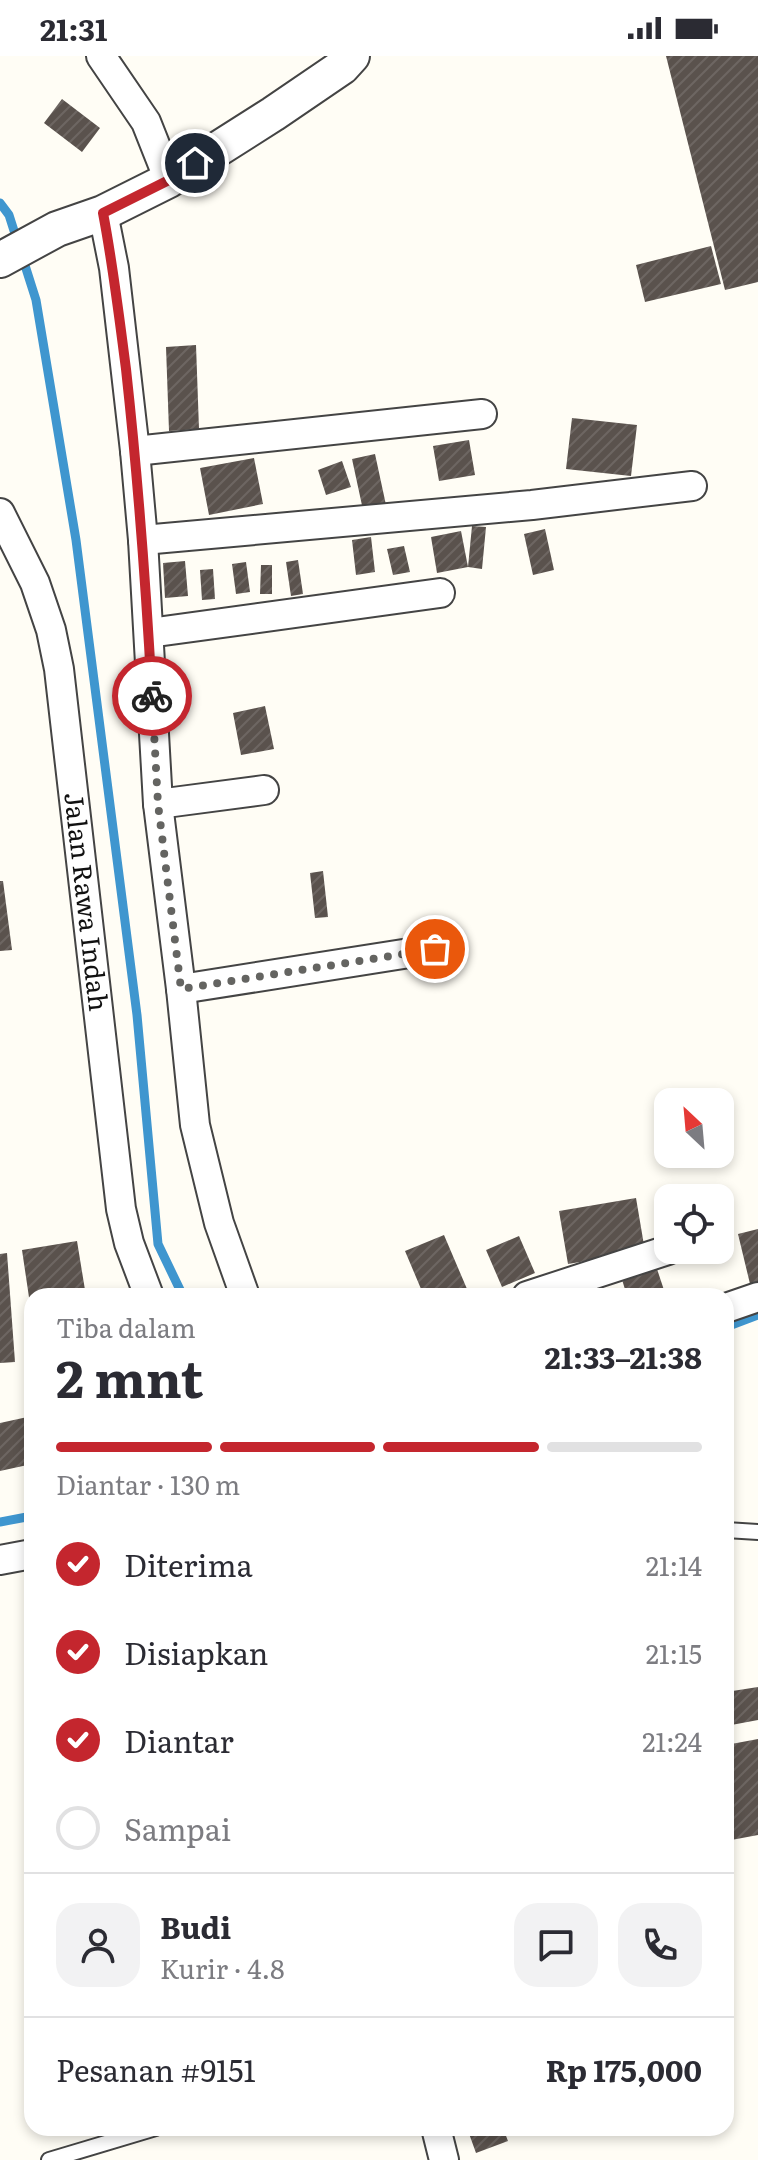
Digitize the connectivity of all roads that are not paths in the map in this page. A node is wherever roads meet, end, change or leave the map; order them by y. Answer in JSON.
{"nodes":[{"id":1,"x":101,"y":56,"type":"edge"},
{"id":2,"x":352,"y":56,"type":"edge"},
{"id":3,"x":169,"y":180,"type":"junction"},
{"id":4,"x":103,"y":213,"type":"junction"},
{"id":5,"x":0,"y":260,"type":"edge"},
{"id":6,"x":482,"y":414,"type":"dead end"},
{"id":7,"x":135,"y":451,"type":"junction"},
{"id":8,"x":692,"y":486,"type":"dead end"},
{"id":9,"x":0,"y":513,"type":"edge"},
{"id":10,"x":143,"y":540,"type":"junction"},
{"id":11,"x":440,"y":593,"type":"dead end"},
{"id":12,"x":149,"y":633,"type":"junction"},
{"id":13,"x":264,"y":790,"type":"dead end"},
{"id":14,"x":158,"y":804,"type":"junction"},
{"id":15,"x":435,"y":949,"type":"dead end"},
{"id":16,"x":181,"y":989,"type":"junction"},
{"id":17,"x":654,"y":1255,"type":"edge"},
{"id":18,"x":146,"y":1288,"type":"edge"},
{"id":19,"x":242,"y":1288,"type":"edge"},
{"id":20,"x":552,"y":1288,"type":"edge"},
{"id":21,"x":758,"y":1297,"type":"edge"},
{"id":22,"x":734,"y":1305,"type":"edge"},
{"id":23,"x":734,"y":1530,"type":"edge"},
{"id":24,"x":758,"y":1532,"type":"edge"},
{"id":25,"x":24,"y":1556,"type":"edge"},
{"id":26,"x":0,"y":1560,"type":"edge"},
{"id":27,"x":129,"y":2136,"type":"edge"},
{"id":28,"x":438,"y":2136,"type":"edge"},
{"id":29,"x":49,"y":2160,"type":"edge"},
{"id":30,"x":444,"y":2160,"type":"edge"}],
"edges":[{"from":1,"to":3,"type":"street"},
{"from":2,"to":3,"type":"street"},
{"from":3,"to":4,"type":"street"},
{"from":4,"to":5,"type":"street"},
{"from":4,"to":7,"type":"street"},
{"from":6,"to":7,"type":"street"},
{"from":7,"to":10,"type":"street"},
{"from":8,"to":10,"type":"street"},
{"from":9,"to":18,"type":"street","name":"Jalan Rawa Indah"},
{"from":10,"to":12,"type":"street"},
{"from":11,"to":12,"type":"street"},
{"from":12,"to":14,"type":"street"},
{"from":13,"to":14,"type":"street"},
{"from":14,"to":16,"type":"street"},
{"from":15,"to":16,"type":"street"},
{"from":16,"to":19,"type":"street"},
{"from":17,"to":20,"type":"street"},
{"from":21,"to":22,"type":"street"},
{"from":23,"to":24,"type":"lane"},
{"from":25,"to":26,"type":"street"},
{"from":27,"to":29,"type":"lane"},
{"from":28,"to":30,"type":"street"}]}
